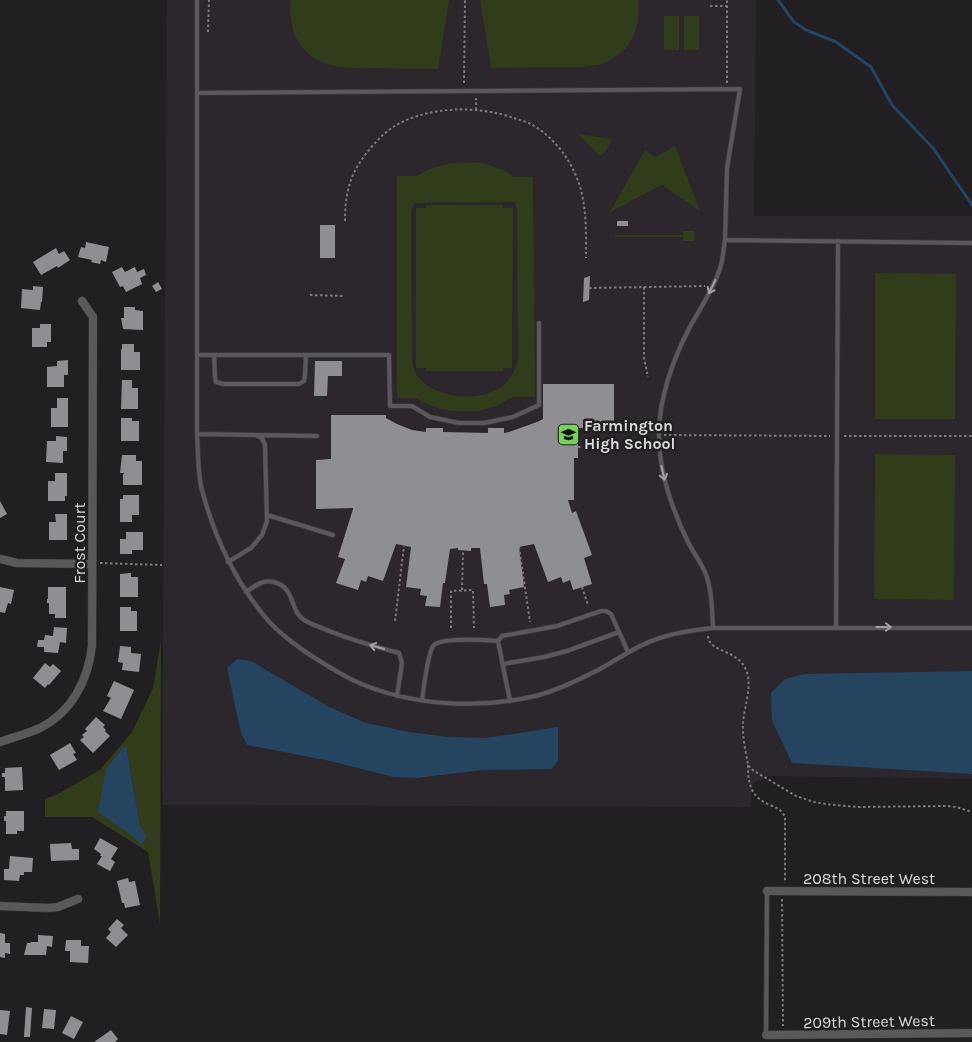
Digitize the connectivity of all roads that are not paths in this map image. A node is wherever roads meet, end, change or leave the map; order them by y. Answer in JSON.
{"nodes":[{"id":1,"x":197,"y":0,"type":"edge"},
{"id":2,"x":197,"y":93,"type":"junction"},
{"id":3,"x":725,"y":240,"type":"junction"},
{"id":4,"x":838,"y":241,"type":"junction"},
{"id":5,"x":972,"y":243,"type":"edge"},
{"id":6,"x":82,"y":301,"type":"dead end"},
{"id":7,"x":539,"y":323,"type":"dead end"},
{"id":8,"x":197,"y":355,"type":"junction"},
{"id":9,"x":214,"y":355,"type":"junction"},
{"id":10,"x":306,"y":355,"type":"junction"},
{"id":11,"x":197,"y":434,"type":"junction"},
{"id":12,"x":255,"y":435,"type":"junction"},
{"id":13,"x":317,"y":436,"type":"dead end"},
{"id":14,"x":267,"y":515,"type":"junction"},
{"id":15,"x":333,"y":535,"type":"dead end"},
{"id":16,"x":0,"y":559,"type":"edge"},
{"id":17,"x":228,"y":562,"type":"junction"},
{"id":18,"x":92,"y":564,"type":"junction"},
{"id":19,"x":246,"y":592,"type":"junction"},
{"id":20,"x":836,"y":627,"type":"junction"},
{"id":21,"x":713,"y":628,"type":"junction"},
{"id":22,"x":972,"y":628,"type":"edge"},
{"id":23,"x":619,"y":632,"type":"junction"},
{"id":24,"x":498,"y":641,"type":"junction"},
{"id":25,"x":628,"y":652,"type":"junction"},
{"id":26,"x":503,"y":664,"type":"junction"},
{"id":27,"x":397,"y":696,"type":"junction"},
{"id":28,"x":422,"y":700,"type":"junction"},
{"id":29,"x":510,"y":701,"type":"junction"},
{"id":30,"x":0,"y":742,"type":"edge"},
{"id":31,"x":767,"y":891,"type":"joint"},
{"id":32,"x":972,"y":892,"type":"edge"},
{"id":33,"x":78,"y":899,"type":"dead end"},
{"id":34,"x":0,"y":906,"type":"edge"},
{"id":35,"x":972,"y":1033,"type":"edge"},
{"id":36,"x":766,"y":1035,"type":"joint"}],
"edges":[{"from":1,"to":2,"type":"lane"},
{"from":2,"to":3,"type":"lane"},
{"from":2,"to":8,"type":"lane"},
{"from":3,"to":4,"type":"lane"},
{"from":3,"to":21,"type":"lane","one_way":true},
{"from":4,"to":5,"type":"lane"},
{"from":4,"to":20,"type":"lane"},
{"from":6,"to":18,"type":"street","name":"Frost Court"},
{"from":7,"to":10,"type":"lane"},
{"from":8,"to":9,"type":"lane"},
{"from":8,"to":11,"type":"lane"},
{"from":9,"to":10,"type":"lane"},
{"from":9,"to":10,"type":"lane"},
{"from":11,"to":12,"type":"lane"},
{"from":11,"to":17,"type":"lane"},
{"from":12,"to":13,"type":"lane"},
{"from":12,"to":14,"type":"lane"},
{"from":14,"to":15,"type":"lane"},
{"from":14,"to":17,"type":"lane"},
{"from":16,"to":18,"type":"street"},
{"from":17,"to":19,"type":"lane"},
{"from":18,"to":30,"type":"street","name":"Frost Court"},
{"from":19,"to":27,"type":"lane"},
{"from":27,"to":19,"type":"lane","one_way":true},
{"from":20,"to":21,"type":"lane"},
{"from":20,"to":22,"type":"lane","one_way":true},
{"from":21,"to":25,"type":"lane"},
{"from":23,"to":24,"type":"lane"},
{"from":23,"to":25,"type":"lane"},
{"from":23,"to":26,"type":"lane"},
{"from":24,"to":26,"type":"lane"},
{"from":24,"to":28,"type":"lane"},
{"from":25,"to":29,"type":"lane"},
{"from":26,"to":29,"type":"lane"},
{"from":27,"to":28,"type":"lane"},
{"from":28,"to":29,"type":"lane"},
{"from":31,"to":32,"type":"street","name":"208th Street West"},
{"from":31,"to":36,"type":"lane"},
{"from":33,"to":34,"type":"street"},
{"from":35,"to":36,"type":"street","name":"209th Street West"}]}
